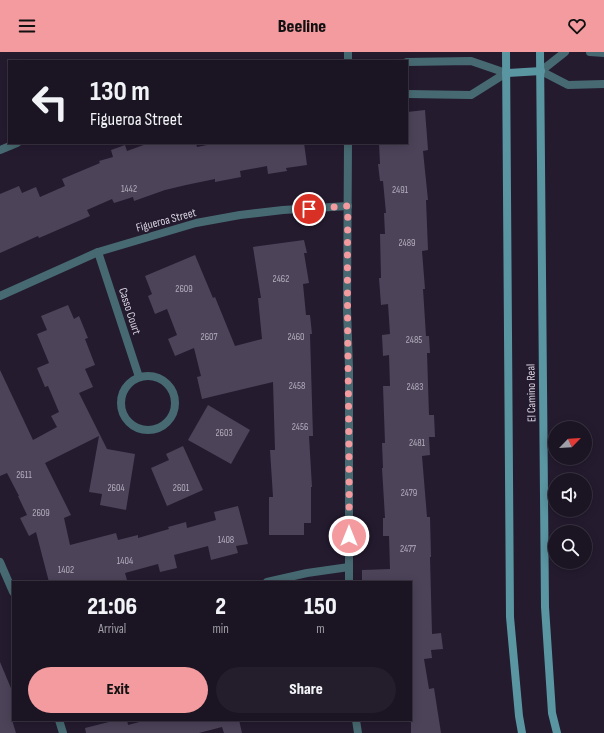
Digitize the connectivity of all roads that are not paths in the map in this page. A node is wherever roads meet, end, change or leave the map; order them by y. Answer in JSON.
{"nodes":[{"id":1,"x":506,"y":52,"type":"edge"},
{"id":2,"x":540,"y":52,"type":"edge"},
{"id":3,"x":565,"y":52,"type":"edge"},
{"id":4,"x":590,"y":52,"type":"edge"},
{"id":5,"x":604,"y":53,"type":"edge"},
{"id":6,"x":408,"y":62,"type":"edge"},
{"id":7,"x":541,"y":71,"type":"junction"},
{"id":8,"x":506,"y":73,"type":"junction"},
{"id":9,"x":604,"y":84,"type":"edge"},
{"id":10,"x":408,"y":94,"type":"edge"},
{"id":11,"x":15,"y":144,"type":"edge"},
{"id":12,"x":348,"y":144,"type":"edge"},
{"id":13,"x":0,"y":150,"type":"edge"},
{"id":14,"x":348,"y":206,"type":"junction"},
{"id":15,"x":98,"y":252,"type":"junction"},
{"id":16,"x":0,"y":296,"type":"edge"},
{"id":17,"x":139,"y":377,"type":"junction"},
{"id":18,"x":0,"y":562,"type":"edge"},
{"id":19,"x":349,"y":567,"type":"junction"},
{"id":20,"x":271,"y":581,"type":"edge"},
{"id":21,"x":349,"y":581,"type":"edge"},
{"id":22,"x":12,"y":590,"type":"edge"},
{"id":23,"x":59,"y":721,"type":"edge"},
{"id":24,"x":356,"y":721,"type":"edge"},
{"id":25,"x":63,"y":733,"type":"edge"},
{"id":26,"x":358,"y":733,"type":"edge"},
{"id":27,"x":522,"y":733,"type":"edge"},
{"id":28,"x":557,"y":733,"type":"edge"}],
"edges":[{"from":1,"to":8,"type":"main road","name":"El Camino Real"},
{"from":2,"to":7,"type":"main road","name":"El Camino Real"},
{"from":3,"to":7,"type":"street"},
{"from":4,"to":5,"type":"street"},
{"from":6,"to":8,"type":"street"},
{"from":7,"to":8,"type":"main road"},
{"from":7,"to":9,"type":"street"},
{"from":7,"to":28,"type":"main road","name":"El Camino Real"},
{"from":8,"to":10,"type":"street"},
{"from":8,"to":27,"type":"main road","name":"El Camino Real"},
{"from":11,"to":13,"type":"street"},
{"from":12,"to":14,"type":"street"},
{"from":14,"to":15,"type":"street","name":"Figueroa Street"},
{"from":14,"to":19,"type":"street"},
{"from":15,"to":16,"type":"street","name":"Figueroa Street"},
{"from":15,"to":17,"type":"street","name":"Casso Court"},
{"from":17,"to":17,"type":"street"},
{"from":18,"to":22,"type":"street"},
{"from":19,"to":20,"type":"street"},
{"from":19,"to":21,"type":"street"},
{"from":23,"to":25,"type":"street"},
{"from":24,"to":26,"type":"street"}]}
